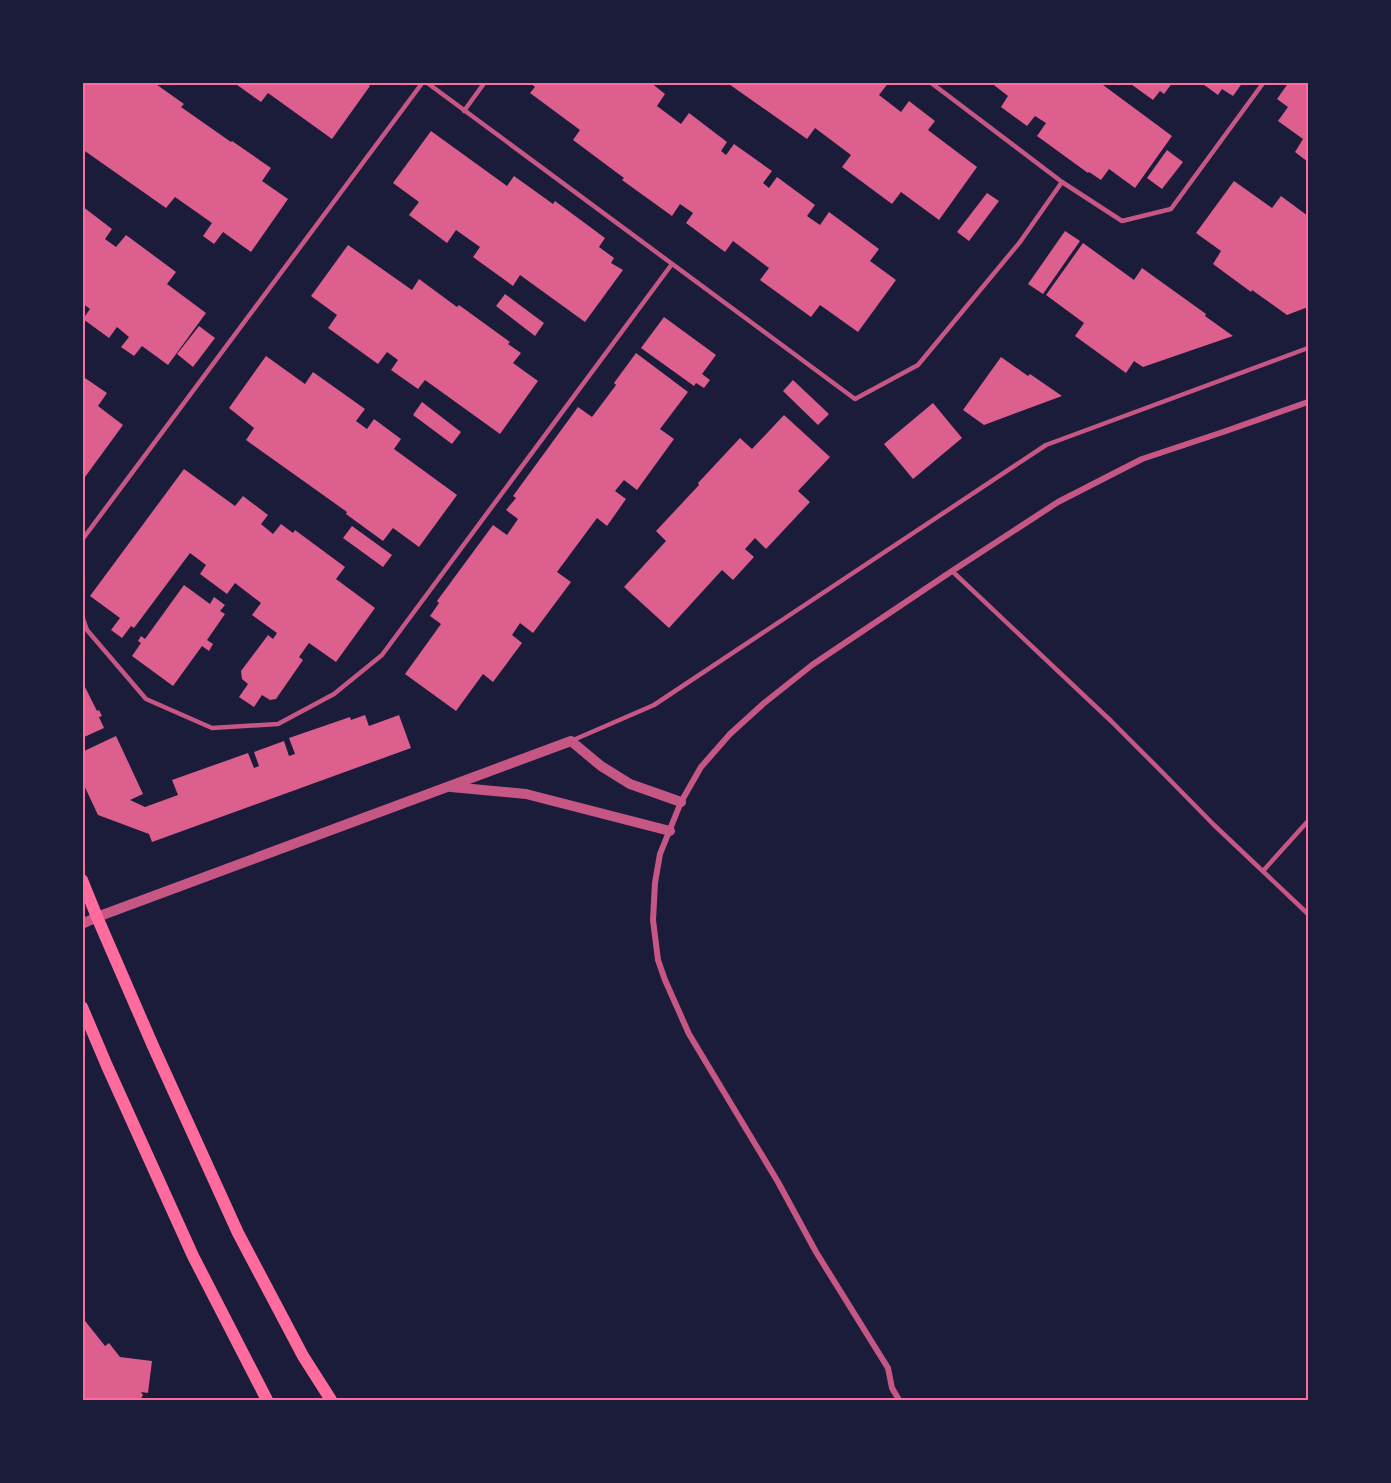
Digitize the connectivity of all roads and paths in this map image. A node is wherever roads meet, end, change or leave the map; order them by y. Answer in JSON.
{"nodes":[{"id":1,"x":425,"y":82,"type":"edge"},
{"id":2,"x":486,"y":82,"type":"edge"},
{"id":3,"x":930,"y":82,"type":"edge"},
{"id":4,"x":1264,"y":82,"type":"edge"},
{"id":5,"x":464,"y":111,"type":"junction"},
{"id":6,"x":1062,"y":182,"type":"junction"},
{"id":7,"x":672,"y":264,"type":"junction"},
{"id":8,"x":1308,"y":348,"type":"edge"},
{"id":9,"x":1308,"y":402,"type":"edge"},
{"id":10,"x":82,"y":540,"type":"edge"},
{"id":11,"x":952,"y":571,"type":"junction"},
{"id":12,"x":82,"y":616,"type":"edge"},
{"id":13,"x":571,"y":741,"type":"junction"},
{"id":14,"x":447,"y":786,"type":"junction"},
{"id":15,"x":681,"y":802,"type":"junction"},
{"id":16,"x":1308,"y":821,"type":"edge"},
{"id":17,"x":670,"y":831,"type":"junction"},
{"id":18,"x":1263,"y":871,"type":"junction"},
{"id":19,"x":82,"y":880,"type":"edge"},
{"id":20,"x":1308,"y":914,"type":"edge"},
{"id":21,"x":97,"y":918,"type":"junction"},
{"id":22,"x":82,"y":924,"type":"edge"},
{"id":23,"x":82,"y":1007,"type":"edge"},
{"id":24,"x":267,"y":1401,"type":"edge"},
{"id":25,"x":331,"y":1401,"type":"edge"},
{"id":26,"x":899,"y":1401,"type":"edge"}],
"edges":[{"from":1,"to":5,"type":"lane"},
{"from":1,"to":10,"type":"lane"},
{"from":2,"to":5,"type":"lane"},
{"from":3,"to":6,"type":"lane"},
{"from":4,"to":6,"type":"lane"},
{"from":5,"to":7,"type":"lane"},
{"from":6,"to":7,"type":"lane"},
{"from":7,"to":12,"type":"lane"},
{"from":8,"to":13,"type":"lane"},
{"from":9,"to":11,"type":"street"},
{"from":11,"to":15,"type":"street"},
{"from":11,"to":18,"type":"lane"},
{"from":13,"to":14,"type":"street"},
{"from":13,"to":15,"type":"street"},
{"from":14,"to":17,"type":"street"},
{"from":14,"to":21,"type":"street"},
{"from":15,"to":17,"type":"street"},
{"from":16,"to":18,"type":"lane"},
{"from":17,"to":26,"type":"street"},
{"from":18,"to":20,"type":"lane"},
{"from":19,"to":21,"type":"main road"},
{"from":21,"to":22,"type":"street"},
{"from":21,"to":25,"type":"main road"},
{"from":23,"to":24,"type":"main road"}]}
